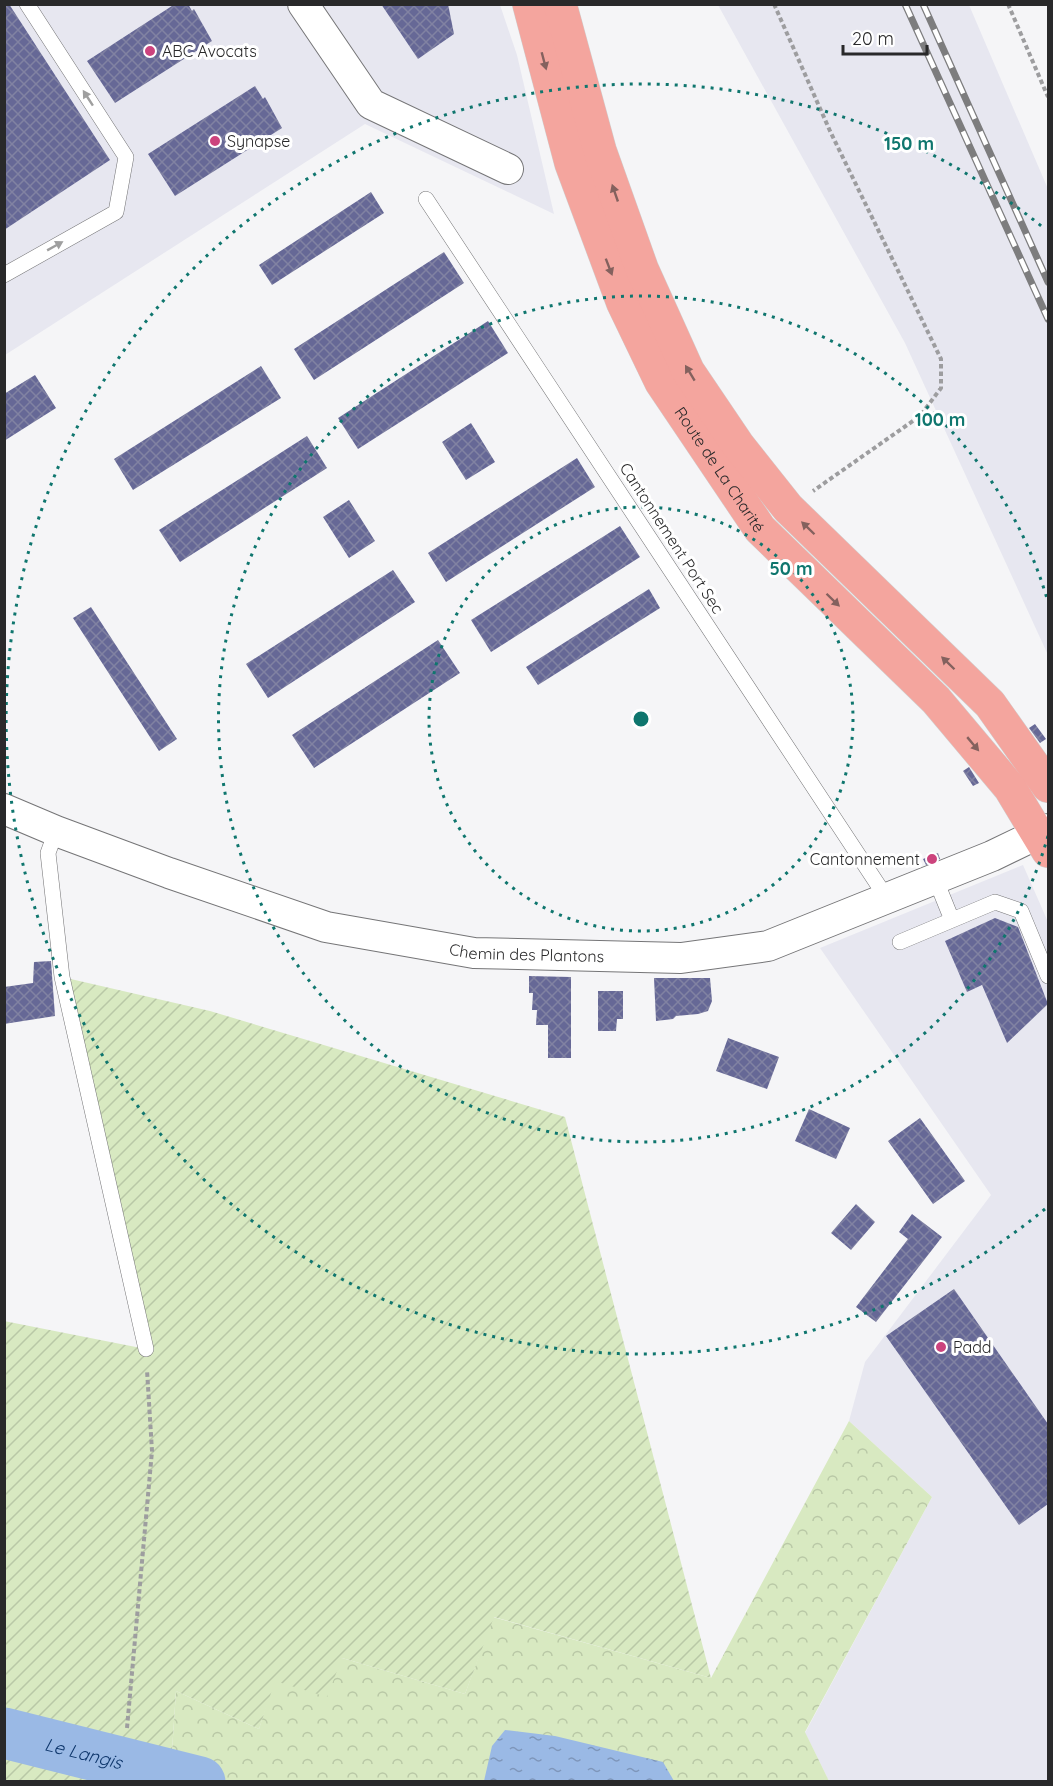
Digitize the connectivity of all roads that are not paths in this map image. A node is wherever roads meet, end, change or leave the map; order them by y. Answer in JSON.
{"nodes":[{"id":1,"x":27,"y":4,"type":"edge"},
{"id":2,"x":303,"y":4,"type":"edge"},
{"id":3,"x":529,"y":4,"type":"edge"},
{"id":4,"x":560,"y":4,"type":"edge"},
{"id":5,"x":508,"y":169,"type":"dead end"},
{"id":6,"x":426,"y":199,"type":"dead end"},
{"id":7,"x":4,"y":275,"type":"edge"},
{"id":8,"x":1048,"y":786,"type":"edge"},
{"id":9,"x":4,"y":809,"type":"edge"},
{"id":10,"x":56,"y":831,"type":"junction"},
{"id":11,"x":1045,"y":838,"type":"edge"},
{"id":12,"x":935,"y":878,"type":"junction"},
{"id":13,"x":886,"y":897,"type":"junction"},
{"id":14,"x":952,"y":920,"type":"junction"},
{"id":15,"x":900,"y":942,"type":"dead end"},
{"id":16,"x":1044,"y":951,"type":"edge"},
{"id":17,"x":1048,"y":976,"type":"edge"},
{"id":18,"x":146,"y":1349,"type":"road end"}],
"edges":[{"from":7,"to":1,"type":"lane","one_way":true},
{"from":2,"to":5,"type":"street"},
{"from":3,"to":11,"type":"main road","name":"Route de La Charité","one_way":true},
{"from":8,"to":4,"type":"main road","name":"Route de La Charité","one_way":true},
{"from":6,"to":13,"type":"lane","name":"Cantonnement Port Sec"},
{"from":9,"to":10,"type":"street","name":"Chemin des Plantons"},
{"from":10,"to":13,"type":"street","name":"Chemin des Plantons"},
{"from":10,"to":18,"type":"lane"},
{"from":11,"to":12,"type":"street","name":"Chemin des Plantons"},
{"from":12,"to":13,"type":"street","name":"Chemin des Plantons"},
{"from":12,"to":14,"type":"lane"},
{"from":14,"to":15,"type":"lane"},
{"from":14,"to":16,"type":"lane"},
{"from":16,"to":17,"type":"lane"}]}
